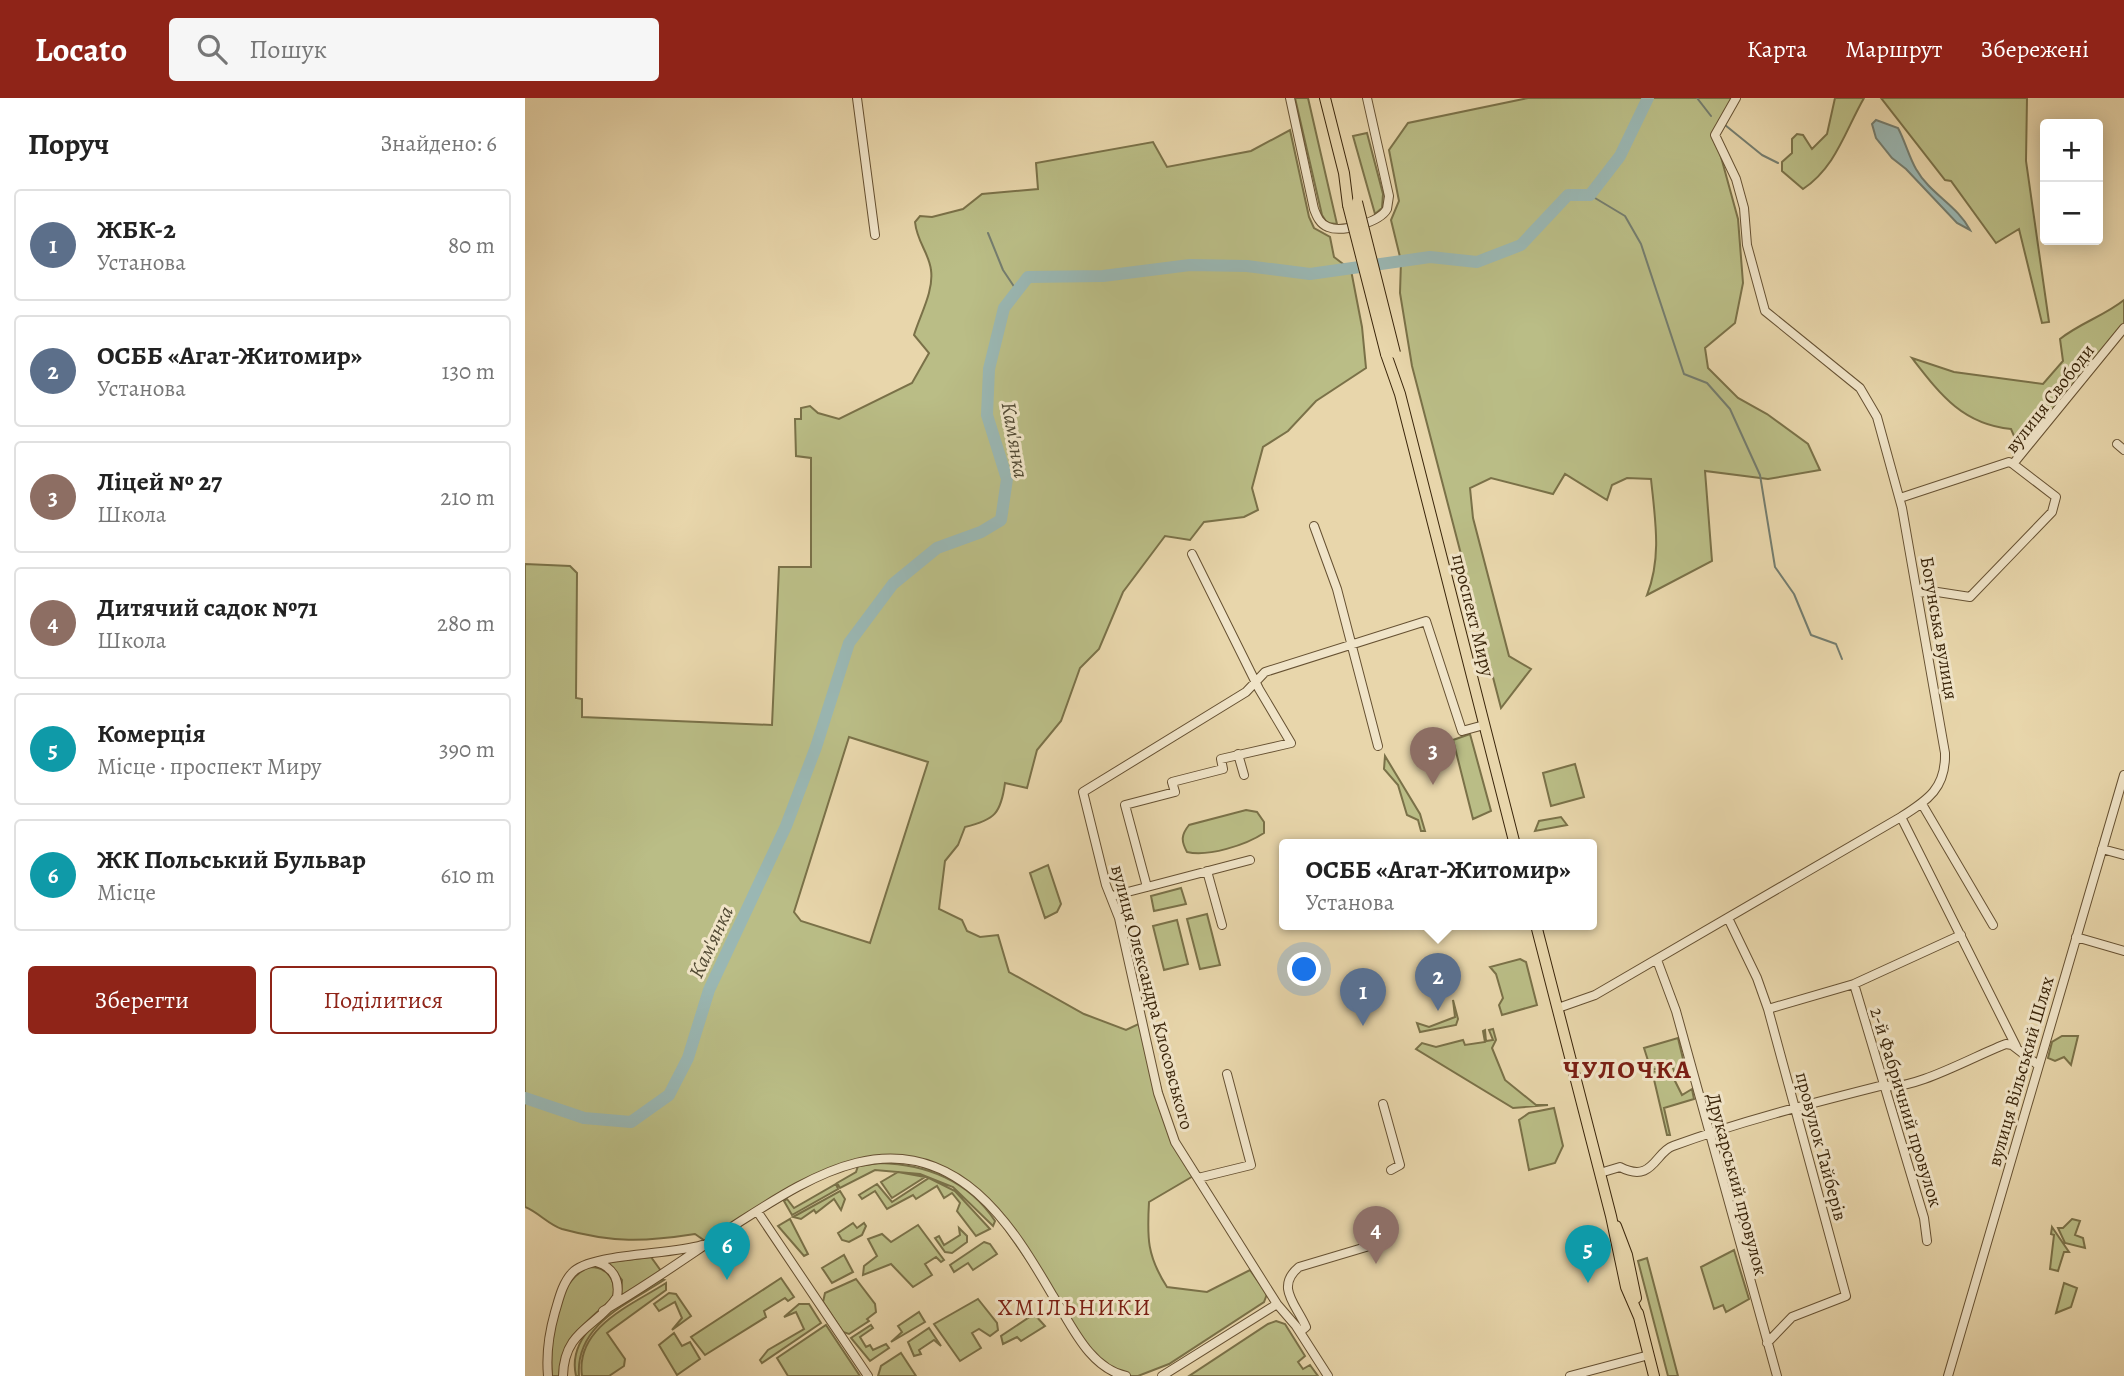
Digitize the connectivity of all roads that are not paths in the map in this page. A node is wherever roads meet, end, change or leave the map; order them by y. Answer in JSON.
{"nodes":[{"id":1,"x":857,"y":98,"type":"edge"},
{"id":2,"x":1290,"y":98,"type":"edge"},
{"id":3,"x":1325,"y":98,"type":"edge"},
{"id":4,"x":1367,"y":98,"type":"edge"},
{"id":5,"x":1736,"y":98,"type":"edge"},
{"id":6,"x":875,"y":235,"type":"dead end"},
{"id":7,"x":2124,"y":328,"type":"edge"},
{"id":8,"x":2013,"y":464,"type":"junction"},
{"id":9,"x":1900,"y":498,"type":"junction"},
{"id":10,"x":1314,"y":526,"type":"dead end"},
{"id":11,"x":1192,"y":554,"type":"dead end"},
{"id":12,"x":1919,"y":593,"type":"junction"},
{"id":13,"x":1352,"y":644,"type":"junction"},
{"id":14,"x":1255,"y":678,"type":"junction"},
{"id":15,"x":1484,"y":725,"type":"junction"},
{"id":16,"x":1378,"y":746,"type":"dead end"},
{"id":17,"x":1238,"y":754,"type":"junction"},
{"id":18,"x":1244,"y":775,"type":"dead end"},
{"id":19,"x":2124,"y":775,"type":"edge"},
{"id":20,"x":1922,"y":804,"type":"junction"},
{"id":21,"x":1901,"y":817,"type":"junction"},
{"id":22,"x":1513,"y":839,"type":"edge"},
{"id":23,"x":2102,"y":849,"type":"junction"},
{"id":24,"x":2124,"y":855,"type":"edge"},
{"id":25,"x":1250,"y":860,"type":"dead end"},
{"id":26,"x":1207,"y":871,"type":"junction"},
{"id":27,"x":1147,"y":887,"type":"junction"},
{"id":28,"x":1112,"y":896,"type":"junction"},
{"id":29,"x":1728,"y":918,"type":"junction"},
{"id":30,"x":1222,"y":925,"type":"dead end"},
{"id":31,"x":1993,"y":925,"type":"dead end"},
{"id":32,"x":1537,"y":930,"type":"edge"},
{"id":33,"x":1961,"y":935,"type":"junction"},
{"id":34,"x":2076,"y":937,"type":"junction"},
{"id":35,"x":2124,"y":951,"type":"edge"},
{"id":36,"x":1657,"y":960,"type":"junction"},
{"id":37,"x":1854,"y":984,"type":"junction"},
{"id":38,"x":1558,"y":1008,"type":"junction"},
{"id":39,"x":1768,"y":1009,"type":"junction"},
{"id":40,"x":2017,"y":1049,"type":"junction"},
{"id":41,"x":2038,"y":1065,"type":"junction"},
{"id":42,"x":1227,"y":1074,"type":"dead end"},
{"id":43,"x":1884,"y":1085,"type":"junction"},
{"id":44,"x":1383,"y":1104,"type":"dead end"},
{"id":45,"x":1796,"y":1109,"type":"junction"},
{"id":46,"x":1708,"y":1132,"type":"junction"},
{"id":47,"x":1391,"y":1170,"type":"dead end"},
{"id":48,"x":1600,"y":1173,"type":"junction"},
{"id":49,"x":1198,"y":1178,"type":"junction"},
{"id":50,"x":757,"y":1211,"type":"junction"},
{"id":51,"x":1927,"y":1241,"type":"dead end"},
{"id":52,"x":708,"y":1243,"type":"junction"},
{"id":53,"x":1366,"y":1247,"type":"dead end"},
{"id":54,"x":589,"y":1263,"type":"junction"},
{"id":55,"x":1277,"y":1304,"type":"junction"},
{"id":56,"x":603,"y":1311,"type":"junction"},
{"id":57,"x":1300,"y":1332,"type":"junction"},
{"id":58,"x":1767,"y":1343,"type":"junction"},
{"id":59,"x":1649,"y":1354,"type":"junction"},
{"id":60,"x":548,"y":1376,"type":"edge"},
{"id":61,"x":563,"y":1376,"type":"edge"},
{"id":62,"x":868,"y":1376,"type":"edge"},
{"id":63,"x":1126,"y":1376,"type":"edge"},
{"id":64,"x":1162,"y":1376,"type":"edge"},
{"id":65,"x":1328,"y":1376,"type":"edge"},
{"id":66,"x":1570,"y":1376,"type":"edge"},
{"id":67,"x":1654,"y":1376,"type":"edge"},
{"id":68,"x":1777,"y":1376,"type":"edge"},
{"id":69,"x":1948,"y":1376,"type":"edge"}],
"edges":[{"from":1,"to":6,"type":"street"},
{"from":2,"to":4,"type":"street"},
{"from":3,"to":15,"type":"main road","name":"проспект Миру","bridge":true},
{"from":5,"to":9,"type":"street","name":"Богунська вулиця"},
{"from":7,"to":8,"type":"street","name":"вулиця Свободи"},
{"from":8,"to":9,"type":"street"},
{"from":8,"to":12,"type":"street","name":"вулиця Свободи"},
{"from":9,"to":12,"type":"street","name":"Богунська вулиця"},
{"from":10,"to":13,"type":"street"},
{"from":11,"to":14,"type":"street"},
{"from":12,"to":20,"type":"street","name":"Богунська вулиця"},
{"from":13,"to":14,"type":"street"},
{"from":13,"to":15,"type":"street"},
{"from":13,"to":16,"type":"street"},
{"from":14,"to":17,"type":"street"},
{"from":14,"to":28,"type":"street","name":"вулиця Олександра Клосовського"},
{"from":15,"to":22,"type":"main road","name":"проспект Миру"},
{"from":17,"to":18,"type":"street"},
{"from":17,"to":27,"type":"street"},
{"from":19,"to":23,"type":"street","name":"вулиця Вільський Шлях"},
{"from":20,"to":21,"type":"street","name":"Богунська вулиця"},
{"from":20,"to":31,"type":"street"},
{"from":21,"to":29,"type":"street","name":"Богунська вулиця"},
{"from":21,"to":33,"type":"street"},
{"from":23,"to":24,"type":"street"},
{"from":23,"to":34,"type":"street","name":"вулиця Вільський Шлях"},
{"from":25,"to":26,"type":"street"},
{"from":26,"to":27,"type":"street"},
{"from":26,"to":30,"type":"street"},
{"from":27,"to":28,"type":"street"},
{"from":28,"to":49,"type":"street","name":"вулиця Олександра Клосовського"},
{"from":29,"to":36,"type":"street","name":"Богунська вулиця"},
{"from":29,"to":39,"type":"street","name":"провулок Тайберів"},
{"from":32,"to":38,"type":"main road"},
{"from":33,"to":37,"type":"street"},
{"from":33,"to":40,"type":"street"},
{"from":34,"to":35,"type":"street"},
{"from":34,"to":41,"type":"street","name":"вулиця Вільський Шлях"},
{"from":36,"to":38,"type":"street","name":"Богунська вулиця"},
{"from":36,"to":46,"type":"street","name":"Друкарський провулок"},
{"from":37,"to":39,"type":"street"},
{"from":37,"to":43,"type":"street","name":"2-й Фабричний провулок"},
{"from":38,"to":48,"type":"main road"},
{"from":39,"to":45,"type":"street","name":"провулок Тайберів"},
{"from":40,"to":41,"type":"street"},
{"from":40,"to":43,"type":"street"},
{"from":41,"to":69,"type":"street","name":"вулиця Вільський Шлях"},
{"from":42,"to":49,"type":"street"},
{"from":43,"to":45,"type":"street"},
{"from":43,"to":51,"type":"street","name":"2-й Фабричний провулок"},
{"from":44,"to":47,"type":"street"},
{"from":45,"to":46,"type":"street"},
{"from":45,"to":58,"type":"street","name":"провулок Тайберів"},
{"from":46,"to":48,"type":"street"},
{"from":46,"to":58,"type":"street","name":"Друкарський провулок"},
{"from":48,"to":59,"type":"main road"},
{"from":49,"to":55,"type":"street","name":"вулиця Олександра Клосовського"},
{"from":50,"to":52,"type":"street"},
{"from":50,"to":62,"type":"street"},
{"from":50,"to":63,"type":"street"},
{"from":52,"to":54,"type":"street"},
{"from":52,"to":56,"type":"street"},
{"from":53,"to":57,"type":"street"},
{"from":54,"to":56,"type":"street"},
{"from":54,"to":60,"type":"street"},
{"from":55,"to":57,"type":"street","name":"вулиця Олександра Клосовського"},
{"from":55,"to":64,"type":"street"},
{"from":56,"to":61,"type":"street"},
{"from":57,"to":65,"type":"street","name":"вулиця Олександра Клосовського"},
{"from":58,"to":68,"type":"street","name":"Друкарський провулок"},
{"from":59,"to":66,"type":"street"},
{"from":59,"to":67,"type":"main road"}]}
